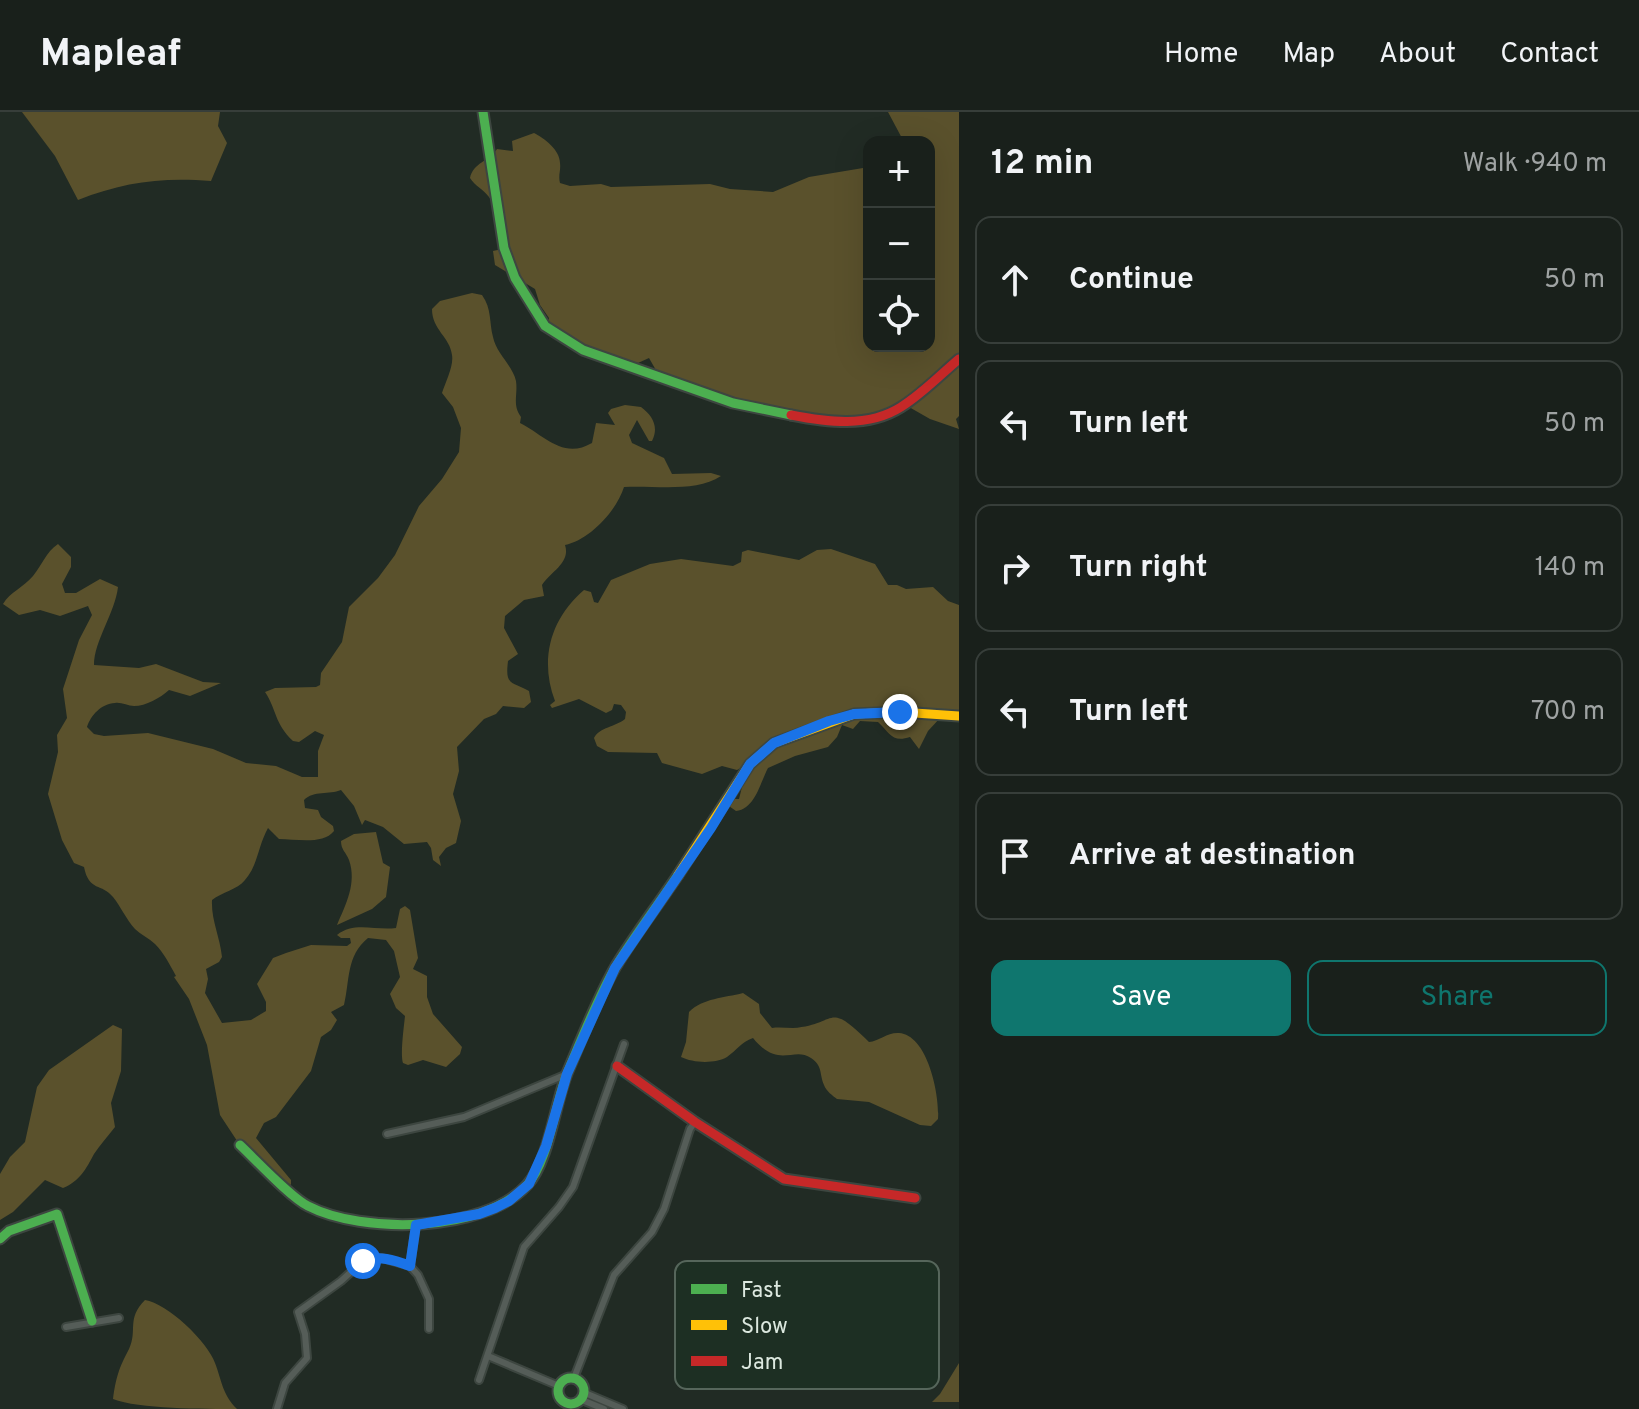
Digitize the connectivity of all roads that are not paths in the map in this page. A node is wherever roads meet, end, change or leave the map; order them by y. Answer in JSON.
{"nodes":[{"id":1,"x":483,"y":112,"type":"edge"},
{"id":2,"x":959,"y":359,"type":"edge"},
{"id":3,"x":959,"y":716,"type":"edge"},
{"id":4,"x":624,"y":1044,"type":"dead end"},
{"id":5,"x":617,"y":1066,"type":"junction"},
{"id":6,"x":567,"y":1074,"type":"junction"},
{"id":7,"x":695,"y":1122,"type":"junction"},
{"id":8,"x":387,"y":1134,"type":"dead end"},
{"id":9,"x":240,"y":1145,"type":"dead end"},
{"id":10,"x":915,"y":1198,"type":"dead end"},
{"id":11,"x":416,"y":1225,"type":"junction"},
{"id":12,"x":0,"y":1239,"type":"edge"},
{"id":13,"x":410,"y":1266,"type":"junction"},
{"id":14,"x":119,"y":1318,"type":"dead end"},
{"id":15,"x":92,"y":1321,"type":"junction"},
{"id":16,"x":66,"y":1327,"type":"dead end"},
{"id":17,"x":429,"y":1329,"type":"dead end"},
{"id":18,"x":488,"y":1356,"type":"junction"},
{"id":19,"x":574,"y":1378,"type":"junction"},
{"id":20,"x":479,"y":1380,"type":"dead end"},
{"id":21,"x":559,"y":1386,"type":"junction"},
{"id":22,"x":583,"y":1396,"type":"junction"},
{"id":23,"x":277,"y":1409,"type":"edge"},
{"id":24,"x":604,"y":1409,"type":"edge"},
{"id":25,"x":623,"y":1409,"type":"edge"}],
"edges":[{"from":1,"to":2,"type":"street"},
{"from":3,"to":6,"type":"street"},
{"from":4,"to":5,"type":"street"},
{"from":5,"to":7,"type":"street"},
{"from":5,"to":18,"type":"street"},
{"from":6,"to":8,"type":"street"},
{"from":6,"to":11,"type":"street"},
{"from":7,"to":10,"type":"street"},
{"from":7,"to":19,"type":"street"},
{"from":9,"to":11,"type":"street"},
{"from":11,"to":13,"type":"street"},
{"from":12,"to":15,"type":"street"},
{"from":13,"to":17,"type":"street"},
{"from":13,"to":23,"type":"street"},
{"from":14,"to":15,"type":"street"},
{"from":15,"to":16,"type":"street"},
{"from":18,"to":20,"type":"street"},
{"from":18,"to":21,"type":"street"},
{"from":19,"to":21,"type":"street"},
{"from":19,"to":22,"type":"street"},
{"from":21,"to":22,"type":"street"},
{"from":22,"to":24,"type":"street"},
{"from":22,"to":25,"type":"street"}]}
